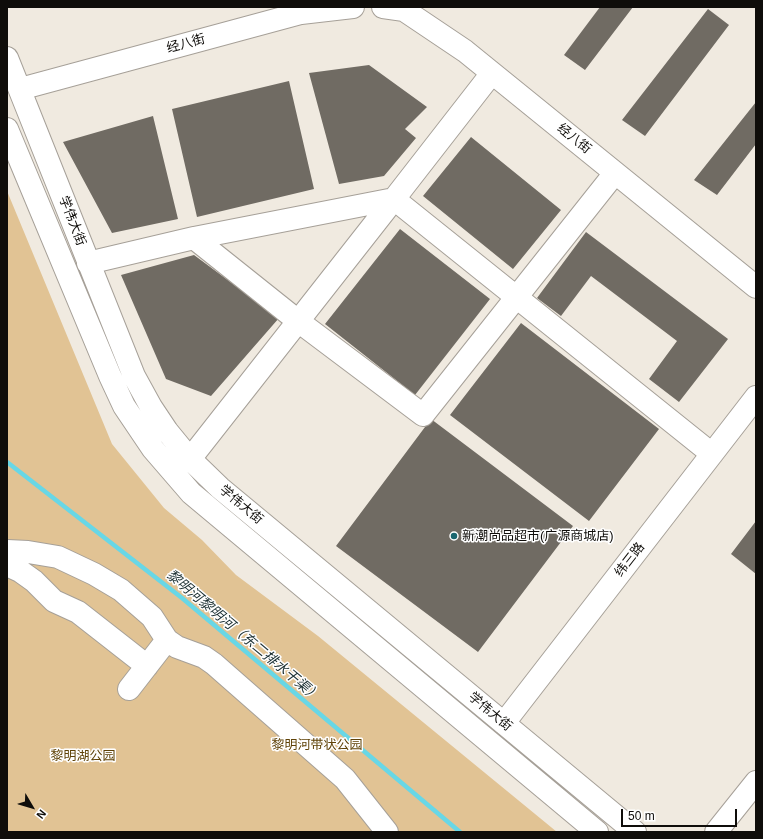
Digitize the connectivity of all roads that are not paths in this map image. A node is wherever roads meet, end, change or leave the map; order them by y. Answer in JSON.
{"nodes":[{"id":1,"x":354,"y":7,"type":"edge"},
{"id":2,"x":383,"y":7,"type":"edge"},
{"id":3,"x":7,"y":58,"type":"edge"},
{"id":4,"x":492,"y":73,"type":"junction"},
{"id":5,"x":14,"y":91,"type":"edge"},
{"id":6,"x":7,"y":129,"type":"edge"},
{"id":7,"x":615,"y":172,"type":"junction"},
{"id":8,"x":394,"y":199,"type":"junction"},
{"id":9,"x":194,"y":238,"type":"junction"},
{"id":10,"x":88,"y":263,"type":"junction"},
{"id":11,"x":756,"y":287,"type":"edge"},
{"id":12,"x":516,"y":297,"type":"junction"},
{"id":13,"x":298,"y":321,"type":"junction"},
{"id":14,"x":756,"y":397,"type":"edge"},
{"id":15,"x":712,"y":454,"type":"junction"},
{"id":16,"x":190,"y":459,"type":"junction"},
{"id":17,"x":7,"y":551,"type":"edge"},
{"id":18,"x":7,"y":565,"type":"edge"},
{"id":19,"x":167,"y":640,"type":"junction"},
{"id":20,"x":147,"y":666,"type":"junction"},
{"id":21,"x":129,"y":690,"type":"dead end"},
{"id":22,"x":504,"y":723,"type":"junction"},
{"id":23,"x":756,"y":782,"type":"edge"},
{"id":24,"x":387,"y":832,"type":"edge"},
{"id":25,"x":597,"y":832,"type":"edge"},
{"id":26,"x":635,"y":832,"type":"edge"},
{"id":27,"x":716,"y":832,"type":"edge"}],
"edges":[{"from":1,"to":5,"type":"street","name":"经八街"},
{"from":2,"to":4,"type":"street","name":"经八街"},
{"from":3,"to":5,"type":"street","name":"学伟大街"},
{"from":4,"to":7,"type":"street","name":"经八街"},
{"from":4,"to":8,"type":"street"},
{"from":5,"to":10,"type":"street","name":"学伟大街"},
{"from":6,"to":25,"type":"street","name":"学伟大街"},
{"from":7,"to":11,"type":"street","name":"经八街"},
{"from":7,"to":12,"type":"street"},
{"from":8,"to":9,"type":"street"},
{"from":8,"to":12,"type":"street"},
{"from":8,"to":13,"type":"street"},
{"from":9,"to":10,"type":"street"},
{"from":9,"to":13,"type":"street"},
{"from":10,"to":16,"type":"street","name":"学伟大街"},
{"from":12,"to":13,"type":"street"},
{"from":12,"to":15,"type":"street"},
{"from":13,"to":16,"type":"street"},
{"from":14,"to":15,"type":"street","name":"纬三路"},
{"from":15,"to":22,"type":"street","name":"纬三路"},
{"from":16,"to":22,"type":"street","name":"学伟大街"},
{"from":17,"to":19,"type":"street"},
{"from":18,"to":20,"type":"street"},
{"from":19,"to":20,"type":"street"},
{"from":19,"to":24,"type":"street"},
{"from":20,"to":21,"type":"street"},
{"from":22,"to":26,"type":"street","name":"学伟大街"},
{"from":23,"to":27,"type":"street"}]}
